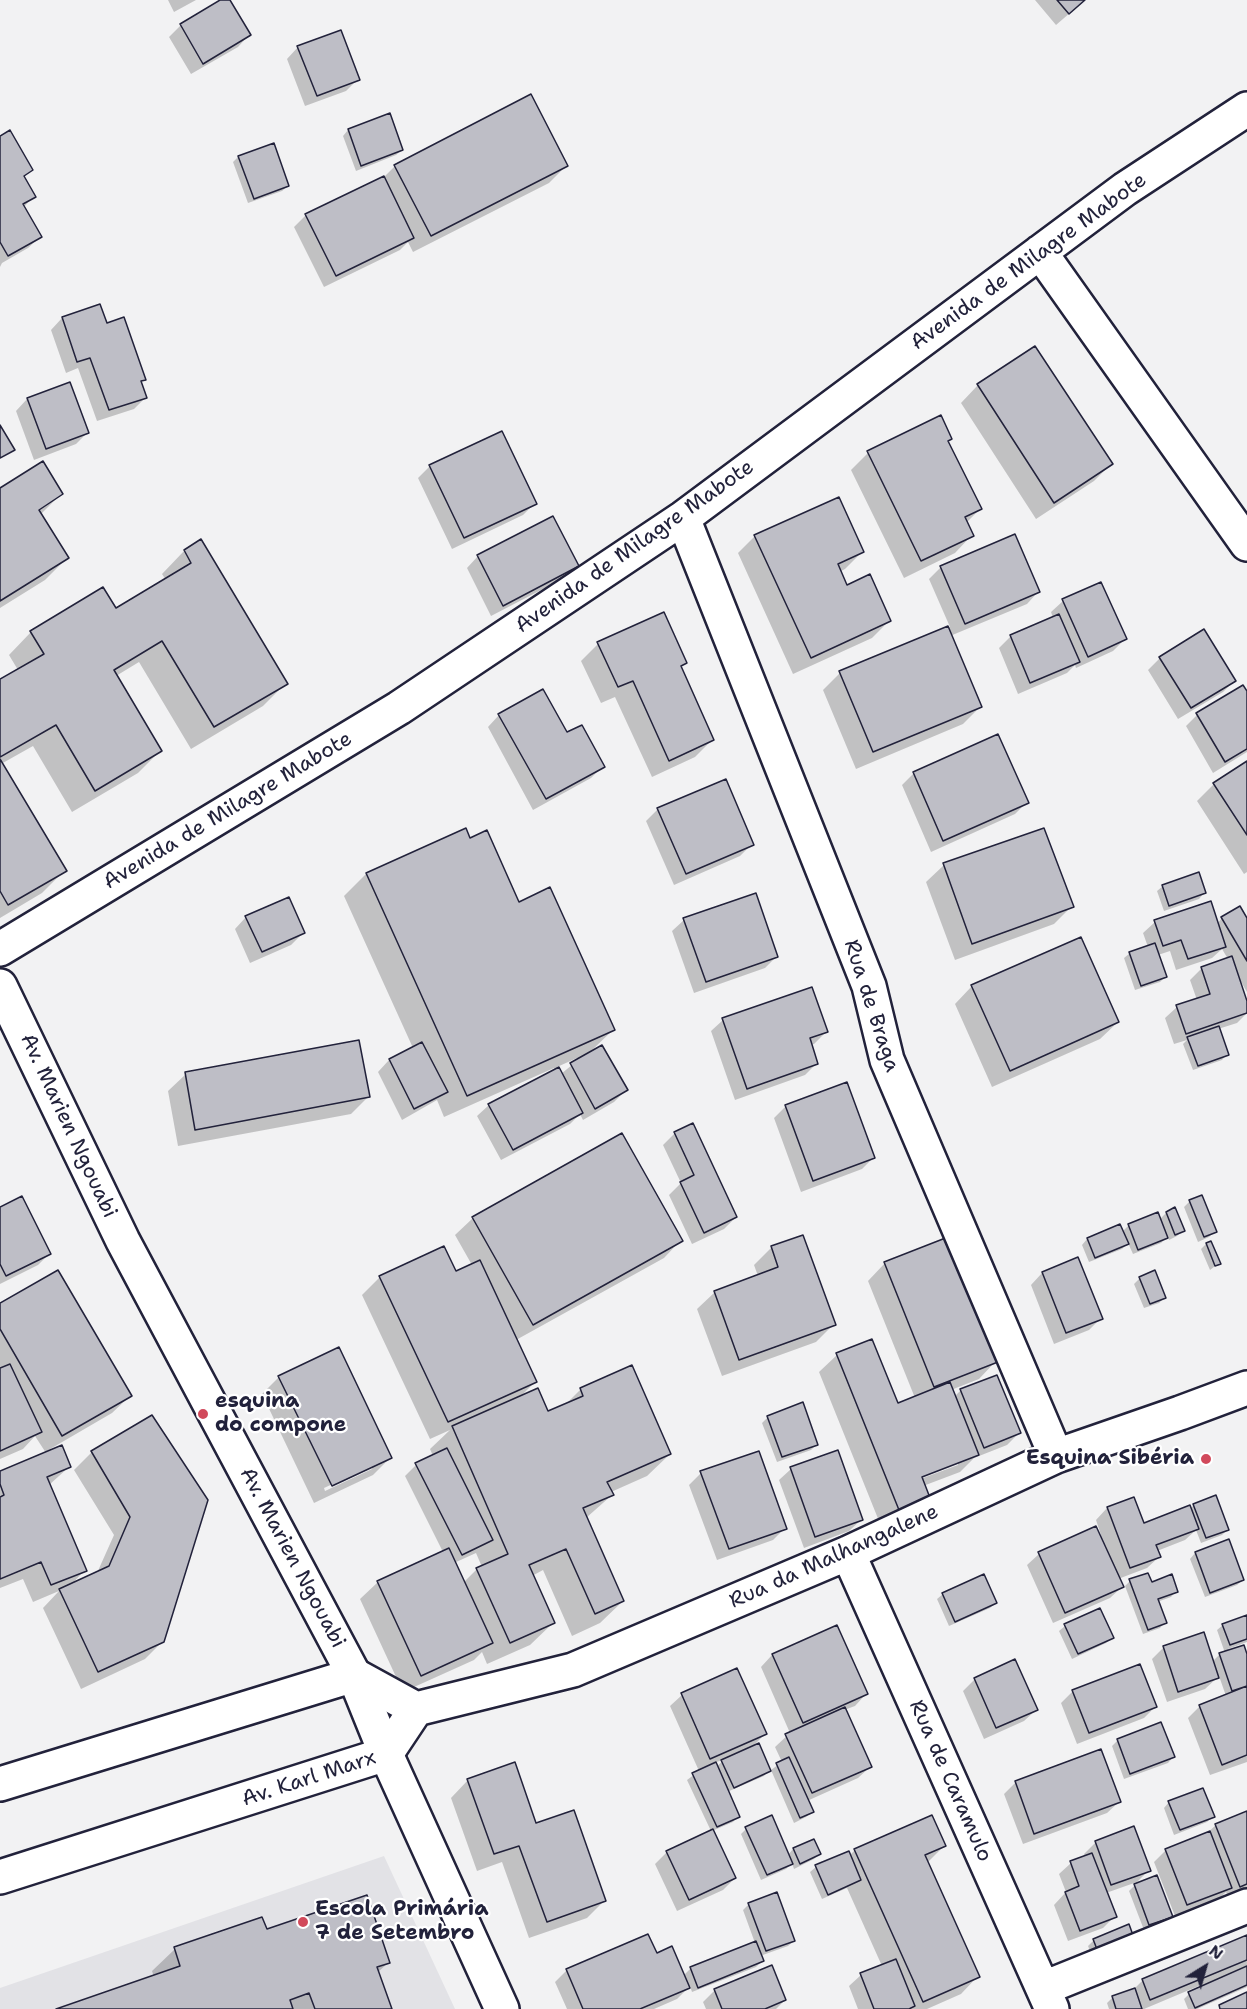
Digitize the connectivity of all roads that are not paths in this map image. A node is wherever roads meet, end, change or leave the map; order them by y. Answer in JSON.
{"nodes":[{"id":1,"x":1247,"y":109,"type":"edge"},
{"id":2,"x":1040,"y":252,"type":"junction"},
{"id":3,"x":683,"y":518,"type":"junction"},
{"id":4,"x":1247,"y":544,"type":"edge"},
{"id":5,"x":0,"y":948,"type":"edge"},
{"id":6,"x":0,"y":986,"type":"edge"},
{"id":7,"x":1247,"y":1388,"type":"edge"},
{"id":8,"x":1056,"y":1456,"type":"junction"},
{"id":9,"x":848,"y":1553,"type":"junction"},
{"id":10,"x":354,"y":1675,"type":"junction"},
{"id":11,"x":416,"y":1709,"type":"junction"},
{"id":12,"x":386,"y":1754,"type":"junction"},
{"id":13,"x":0,"y":1784,"type":"edge"},
{"id":14,"x":0,"y":1877,"type":"edge"},
{"id":15,"x":1247,"y":1906,"type":"edge"},
{"id":16,"x":1048,"y":1999,"type":"edge"},
{"id":17,"x":502,"y":2009,"type":"edge"}],
"edges":[{"from":1,"to":2,"type":"street","name":"Avenida de Milagre Mabote"},
{"from":2,"to":3,"type":"street","name":"Avenida de Milagre Mabote"},
{"from":2,"to":4,"type":"street"},
{"from":3,"to":5,"type":"street","name":"Avenida de Milagre Mabote"},
{"from":3,"to":8,"type":"street","name":"Rua de Braga"},
{"from":6,"to":10,"type":"street","name":"Av. Marien Ngouabi"},
{"from":7,"to":8,"type":"street","name":"Rua da Malhangalene"},
{"from":8,"to":9,"type":"street","name":"Rua da Malhangalene"},
{"from":9,"to":11,"type":"street","name":"Rua da Malhangalene"},
{"from":9,"to":16,"type":"street","name":"Rua de Caramulo"},
{"from":10,"to":11,"type":"street"},
{"from":10,"to":12,"type":"street","name":"Av. Marien Ngouabi"},
{"from":10,"to":13,"type":"street"},
{"from":11,"to":12,"type":"street","name":"Av. Karl Marx"},
{"from":12,"to":14,"type":"street","name":"Av. Karl Marx"},
{"from":12,"to":17,"type":"street","name":"Av. Marien Ngouabi"},
{"from":15,"to":16,"type":"street"}]}
